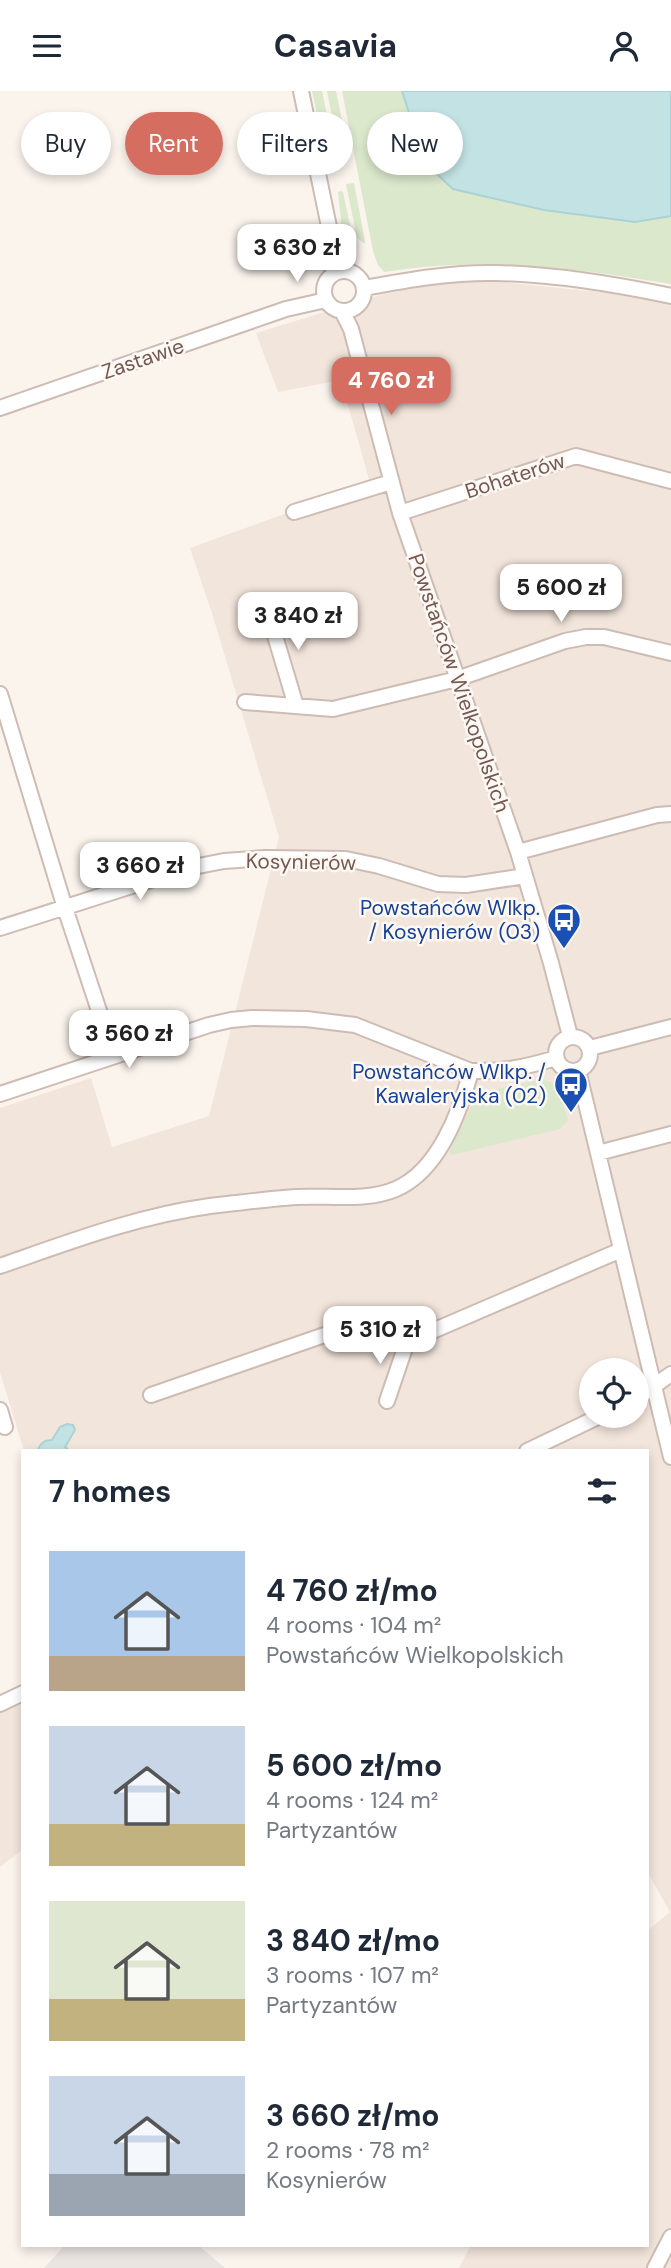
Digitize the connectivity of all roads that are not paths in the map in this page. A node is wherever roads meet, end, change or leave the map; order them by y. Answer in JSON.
{"nodes":[{"id":1,"x":301,"y":91,"type":"edge"},
{"id":2,"x":340,"y":273,"type":"junction"},
{"id":3,"x":363,"y":285,"type":"junction"},
{"id":4,"x":325,"y":295,"type":"junction"},
{"id":5,"x":671,"y":296,"type":"edge"},
{"id":6,"x":349,"y":309,"type":"junction"},
{"id":7,"x":0,"y":408,"type":"edge"},
{"id":8,"x":671,"y":481,"type":"edge"},
{"id":9,"x":391,"y":482,"type":"junction"},
{"id":10,"x":294,"y":512,"type":"dead end"},
{"id":11,"x":400,"y":513,"type":"junction"},
{"id":12,"x":267,"y":609,"type":"dead end"},
{"id":13,"x":671,"y":653,"type":"edge"},
{"id":14,"x":457,"y":679,"type":"junction"},
{"id":15,"x":0,"y":694,"type":"edge"},
{"id":16,"x":244,"y":702,"type":"dead end"},
{"id":17,"x":296,"y":706,"type":"junction"},
{"id":18,"x":671,"y":814,"type":"edge"},
{"id":19,"x":518,"y":852,"type":"junction"},
{"id":20,"x":525,"y":876,"type":"junction"},
{"id":21,"x":65,"y":908,"type":"junction"},
{"id":22,"x":0,"y":928,"type":"edge"},
{"id":23,"x":671,"y":1027,"type":"edge"},
{"id":24,"x":570,"y":1037,"type":"junction"},
{"id":25,"x":590,"y":1048,"type":"junction"},
{"id":26,"x":114,"y":1056,"type":"junction"},
{"id":27,"x":556,"y":1058,"type":"junction"},
{"id":28,"x":578,"y":1070,"type":"junction"},
{"id":29,"x":471,"y":1071,"type":"junction"},
{"id":30,"x":0,"y":1094,"type":"edge"},
{"id":31,"x":671,"y":1134,"type":"edge"},
{"id":32,"x":598,"y":1153,"type":"junction"},
{"id":33,"x":621,"y":1250,"type":"junction"},
{"id":34,"x":0,"y":1266,"type":"edge"},
{"id":35,"x":407,"y":1342,"type":"junction"},
{"id":36,"x":671,"y":1374,"type":"edge"},
{"id":37,"x":654,"y":1388,"type":"junction"},
{"id":38,"x":649,"y":1391,"type":"edge"},
{"id":39,"x":150,"y":1395,"type":"dead end"},
{"id":40,"x":387,"y":1401,"type":"dead end"},
{"id":41,"x":0,"y":1410,"type":"edge"},
{"id":42,"x":579,"y":1426,"type":"edge"},
{"id":43,"x":5,"y":1427,"type":"dead end"},
{"id":44,"x":531,"y":1449,"type":"edge"},
{"id":45,"x":671,"y":1457,"type":"edge"},
{"id":46,"x":21,"y":1694,"type":"edge"},
{"id":47,"x":0,"y":1704,"type":"edge"},
{"id":48,"x":671,"y":2237,"type":"edge"},
{"id":49,"x":655,"y":2268,"type":"edge"}],
"edges":[{"from":1,"to":2,"type":"street"},
{"from":2,"to":3,"type":"street"},
{"from":2,"to":4,"type":"street"},
{"from":3,"to":5,"type":"street"},
{"from":3,"to":6,"type":"street"},
{"from":4,"to":6,"type":"street"},
{"from":4,"to":7,"type":"street","name":"Zastawie"},
{"from":6,"to":9,"type":"street","name":"Powstańców Wielkopolskich"},
{"from":8,"to":11,"type":"street","name":"Bohaterów"},
{"from":9,"to":10,"type":"street"},
{"from":9,"to":11,"type":"street","name":"Powstańców Wielkopolskich"},
{"from":11,"to":14,"type":"street","name":"Powstańców Wielkopolskich"},
{"from":12,"to":17,"type":"street"},
{"from":13,"to":14,"type":"street"},
{"from":14,"to":17,"type":"street"},
{"from":14,"to":19,"type":"street","name":"Powstańców Wielkopolskich"},
{"from":15,"to":21,"type":"street"},
{"from":16,"to":17,"type":"street"},
{"from":18,"to":19,"type":"street"},
{"from":19,"to":20,"type":"street","name":"Powstańców Wielkopolskich"},
{"from":20,"to":21,"type":"street","name":"Kosynierów"},
{"from":20,"to":24,"type":"street","name":"Powstańców Wielkopolskich"},
{"from":21,"to":22,"type":"street","name":"Kosynierów"},
{"from":21,"to":26,"type":"street"},
{"from":23,"to":25,"type":"street"},
{"from":24,"to":25,"type":"street"},
{"from":24,"to":27,"type":"street"},
{"from":25,"to":28,"type":"street"},
{"from":26,"to":29,"type":"street"},
{"from":26,"to":30,"type":"street"},
{"from":27,"to":28,"type":"street"},
{"from":27,"to":29,"type":"street"},
{"from":28,"to":32,"type":"street"},
{"from":29,"to":34,"type":"street"},
{"from":31,"to":32,"type":"street"},
{"from":32,"to":33,"type":"street"},
{"from":33,"to":35,"type":"street"},
{"from":33,"to":37,"type":"street"},
{"from":35,"to":39,"type":"street"},
{"from":35,"to":40,"type":"street"},
{"from":36,"to":37,"type":"street"},
{"from":37,"to":38,"type":"street"},
{"from":37,"to":45,"type":"street"},
{"from":41,"to":43,"type":"street"},
{"from":42,"to":44,"type":"street"},
{"from":46,"to":47,"type":"street"},
{"from":48,"to":49,"type":"street"}]}
